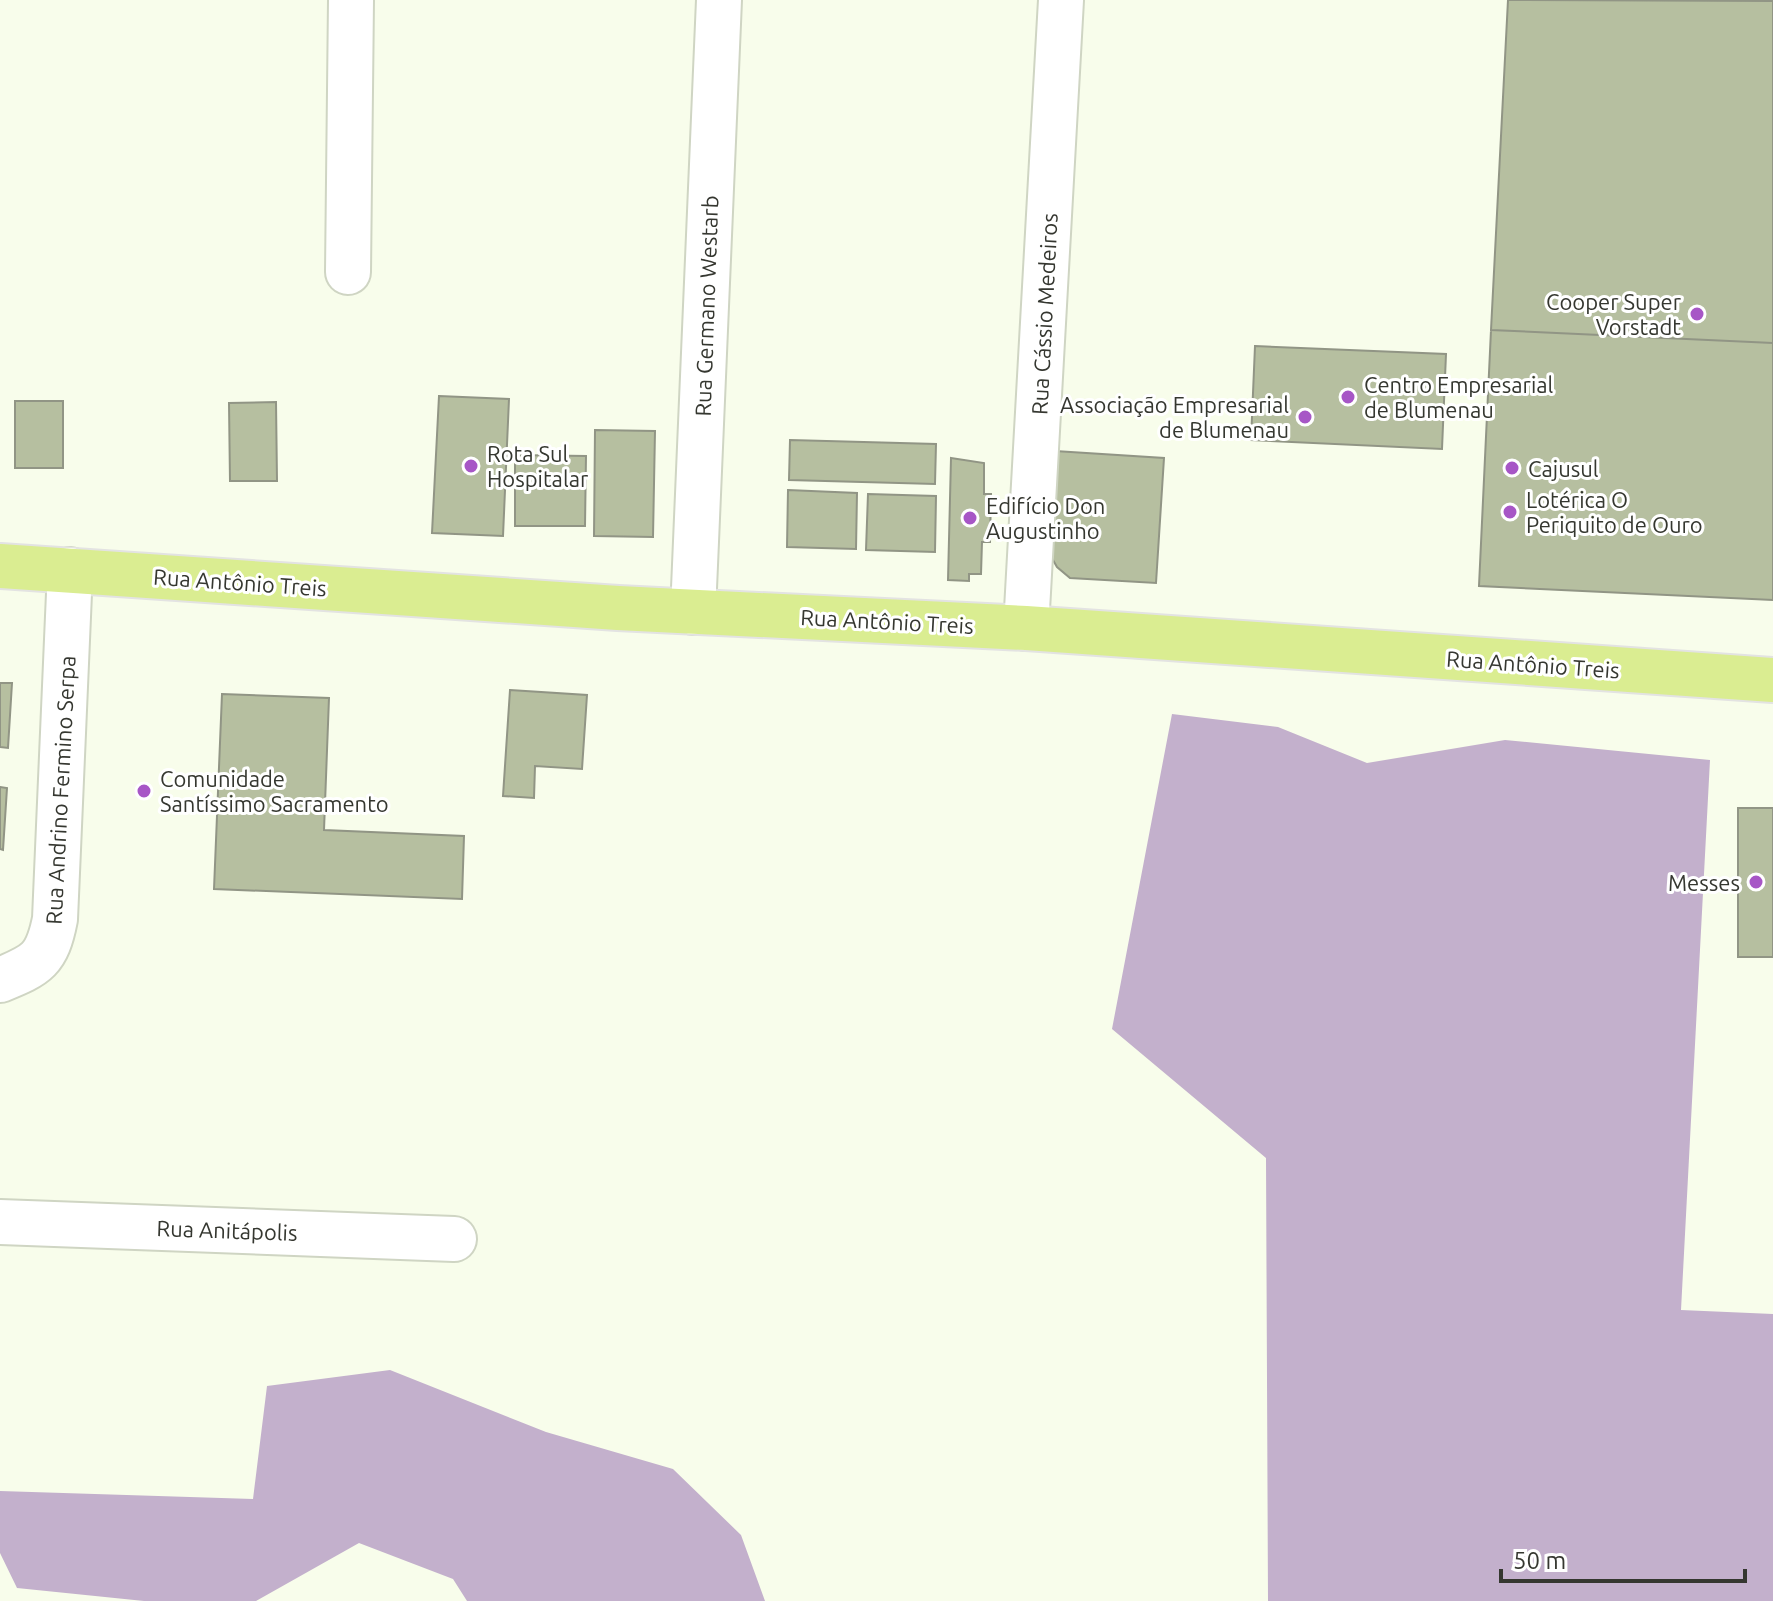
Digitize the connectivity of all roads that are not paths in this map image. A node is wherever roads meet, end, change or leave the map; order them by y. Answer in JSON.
{"nodes":[{"id":1,"x":351,"y":0,"type":"edge"},
{"id":2,"x":719,"y":0,"type":"edge"},
{"id":3,"x":1061,"y":0,"type":"edge"},
{"id":4,"x":348,"y":272,"type":"dead end"},
{"id":5,"x":0,"y":566,"type":"edge"},
{"id":6,"x":70,"y":570,"type":"junction"},
{"id":7,"x":693,"y":612,"type":"junction"},
{"id":8,"x":1026,"y":628,"type":"junction"},
{"id":9,"x":1773,"y":680,"type":"edge"},
{"id":10,"x":0,"y":980,"type":"edge"},
{"id":11,"x":0,"y":1222,"type":"edge"},
{"id":12,"x":454,"y":1239,"type":"dead end"}],
"edges":[{"from":1,"to":4,"type":"street"},
{"from":2,"to":7,"type":"street","name":"Rua Germano Westarb"},
{"from":3,"to":8,"type":"street","name":"Rua Cássio Medeiros"},
{"from":5,"to":6,"type":"main road","name":"Rua Antônio Treis"},
{"from":6,"to":7,"type":"main road","name":"Rua Antônio Treis"},
{"from":6,"to":10,"type":"street","name":"Rua Andrino Fermino Serpa"},
{"from":7,"to":8,"type":"main road","name":"Rua Antônio Treis"},
{"from":8,"to":9,"type":"main road","name":"Rua Antônio Treis"},
{"from":11,"to":12,"type":"street","name":"Rua Anitápolis"}]}
